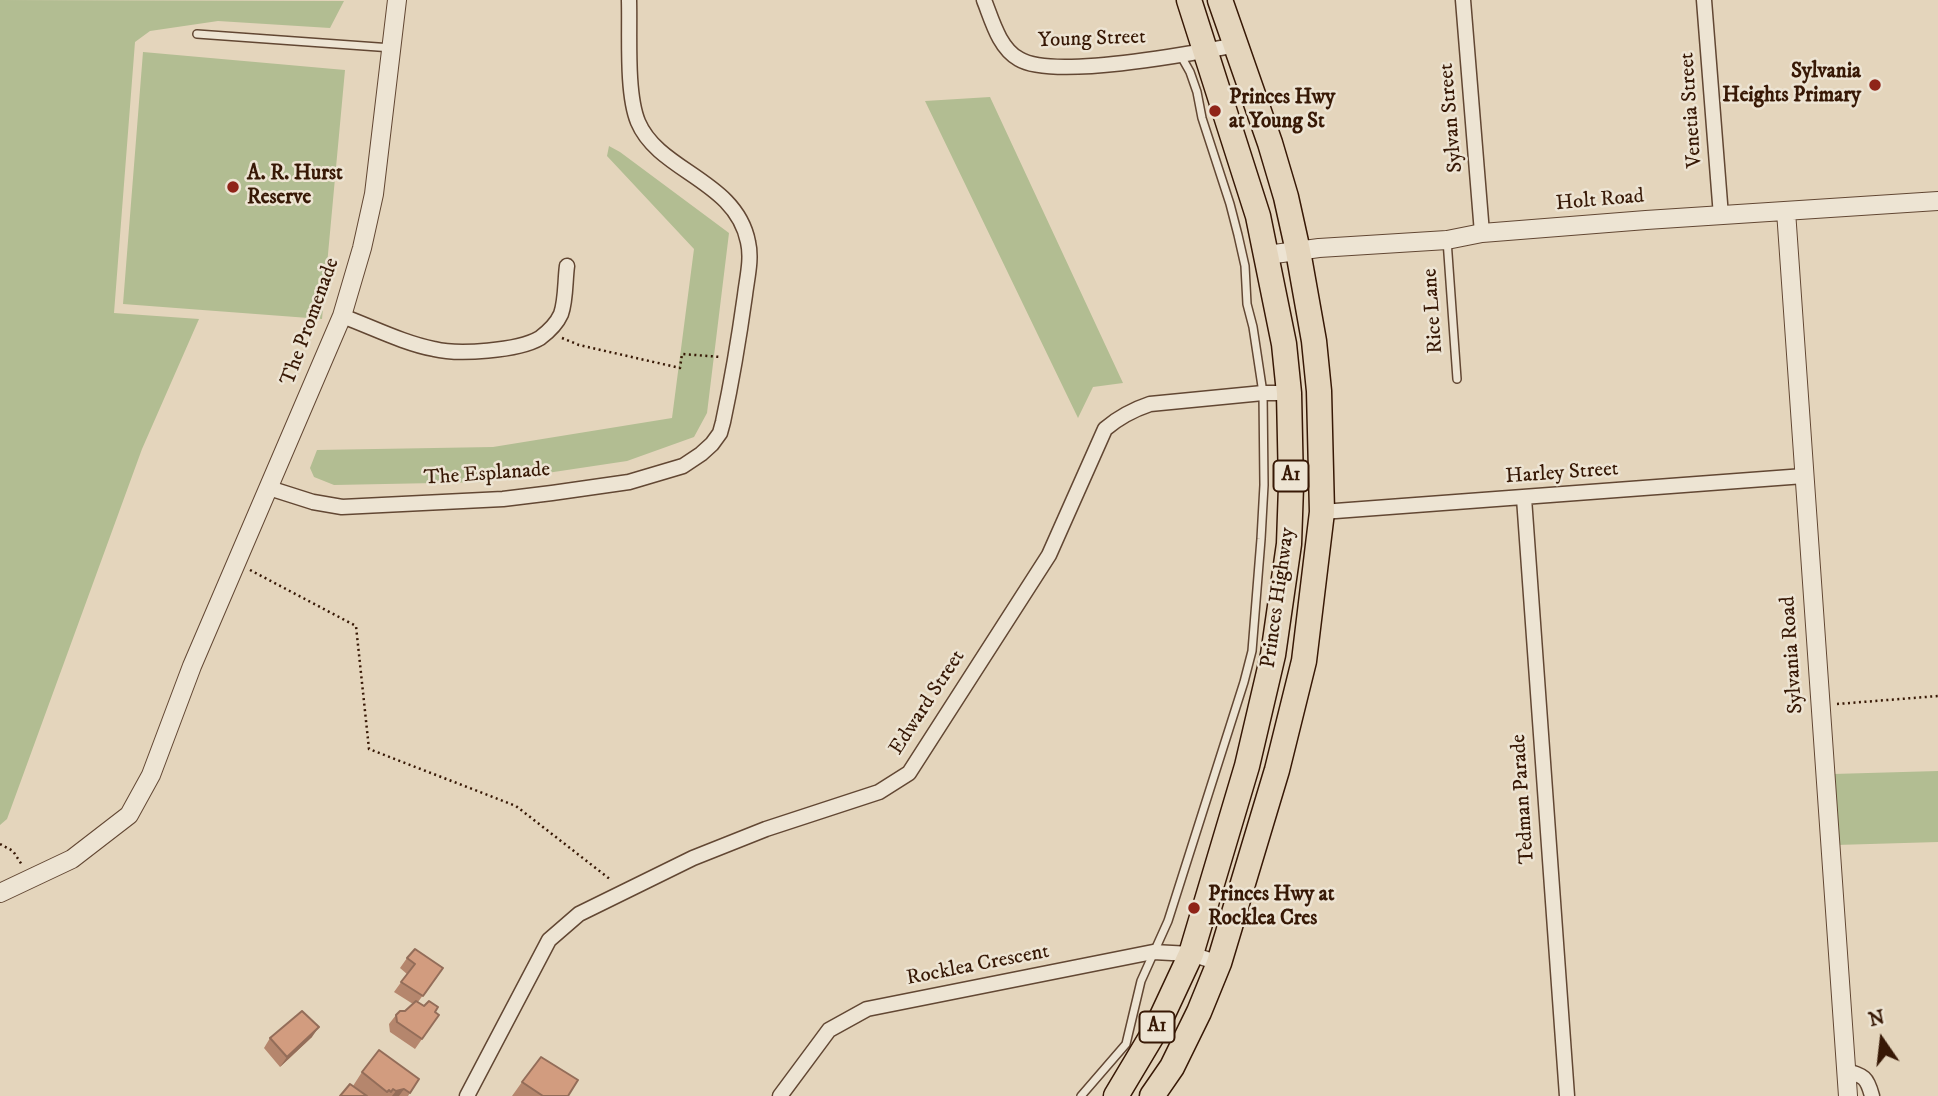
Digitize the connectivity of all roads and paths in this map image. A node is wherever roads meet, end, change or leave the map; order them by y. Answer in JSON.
{"nodes":[{"id":1,"x":397,"y":0,"type":"edge"},
{"id":2,"x":629,"y":0,"type":"edge"},
{"id":3,"x":984,"y":0,"type":"edge"},
{"id":4,"x":1189,"y":0,"type":"edge"},
{"id":5,"x":1220,"y":0,"type":"edge"},
{"id":6,"x":1463,"y":0,"type":"edge"},
{"id":7,"x":1704,"y":0,"type":"edge"},
{"id":8,"x":197,"y":34,"type":"dead end"},
{"id":9,"x":1237,"y":45,"type":"junction"},
{"id":10,"x":393,"y":48,"type":"junction"},
{"id":11,"x":1206,"y":51,"type":"junction"},
{"id":12,"x":1181,"y":55,"type":"junction"},
{"id":13,"x":1938,"y":201,"type":"edge"},
{"id":14,"x":1786,"y":211,"type":"junction"},
{"id":15,"x":1721,"y":216,"type":"junction"},
{"id":16,"x":1482,"y":233,"type":"junction"},
{"id":17,"x":1447,"y":240,"type":"junction"},
{"id":18,"x":1298,"y":251,"type":"junction"},
{"id":19,"x":1267,"y":255,"type":"junction"},
{"id":20,"x":567,"y":265,"type":"dead end"},
{"id":21,"x":342,"y":316,"type":"junction"},
{"id":22,"x":555,"y":333,"type":"junction"},
{"id":23,"x":736,"y":358,"type":"junction"},
{"id":24,"x":1457,"y":379,"type":"dead end"},
{"id":25,"x":1263,"y":393,"type":"junction"},
{"id":26,"x":1289,"y":393,"type":"junction"},
{"id":27,"x":1804,"y":476,"type":"junction"},
{"id":28,"x":269,"y":488,"type":"junction"},
{"id":29,"x":1524,"y":498,"type":"junction"},
{"id":30,"x":1322,"y":512,"type":"junction"},
{"id":31,"x":237,"y":563,"type":"junction"},
{"id":32,"x":1938,"y":696,"type":"edge"},
{"id":33,"x":1819,"y":705,"type":"junction"},
{"id":34,"x":1,"y":844,"type":"edge"},
{"id":35,"x":30,"y":878,"type":"junction"},
{"id":36,"x":624,"y":892,"type":"junction"},
{"id":37,"x":0,"y":893,"type":"edge"},
{"id":38,"x":1153,"y":953,"type":"junction"},
{"id":39,"x":1191,"y":954,"type":"junction"},
{"id":40,"x":1219,"y":963,"type":"junction"},
{"id":41,"x":1846,"y":1071,"type":"junction"},
{"id":42,"x":467,"y":1096,"type":"edge"},
{"id":43,"x":780,"y":1096,"type":"edge"},
{"id":44,"x":1082,"y":1096,"type":"edge"},
{"id":45,"x":1116,"y":1096,"type":"edge"},
{"id":46,"x":1152,"y":1096,"type":"edge"},
{"id":47,"x":1567,"y":1096,"type":"edge"},
{"id":48,"x":1848,"y":1096,"type":"edge"},
{"id":49,"x":1872,"y":1096,"type":"edge"}],
"edges":[{"from":1,"to":10,"type":"street","name":"The Promenade"},
{"from":2,"to":23,"type":"street","name":"The Esplanade"},
{"from":3,"to":12,"type":"street","name":"Young Street"},
{"from":4,"to":11,"type":"highway","name":"Princes Highway","number":"A1"},
{"from":5,"to":9,"type":"highway","name":"Princes Highway","number":"A1"},
{"from":6,"to":16,"type":"street","name":"Sylvan Street"},
{"from":7,"to":15,"type":"street","name":"Venetia Street"},
{"from":8,"to":10,"type":"lane"},
{"from":9,"to":11,"type":"street","name":"Young Street"},
{"from":9,"to":18,"type":"highway","name":"Princes Highway","number":"A1"},
{"from":10,"to":21,"type":"street","name":"The Promenade"},
{"from":11,"to":12,"type":"street","name":"Young Street"},
{"from":11,"to":19,"type":"highway","name":"Princes Highway","number":"A1"},
{"from":12,"to":25,"type":"lane","name":"Princes Highway"},
{"from":13,"to":14,"type":"street","name":"Holt Road"},
{"from":14,"to":15,"type":"street","name":"Holt Road"},
{"from":14,"to":27,"type":"street","name":"Sylvania Road"},
{"from":15,"to":16,"type":"street","name":"Holt Road"},
{"from":16,"to":17,"type":"street","name":"Holt Road"},
{"from":17,"to":18,"type":"street","name":"Holt Road"},
{"from":17,"to":24,"type":"lane","name":"Rice Lane"},
{"from":18,"to":19,"type":"street","name":"Holt Road"},
{"from":18,"to":30,"type":"highway","name":"Princes Highway","number":"A1"},
{"from":19,"to":26,"type":"highway","name":"Princes Highway","number":"A1"},
{"from":20,"to":22,"type":"street"},
{"from":21,"to":22,"type":"street"},
{"from":21,"to":28,"type":"street","name":"The Promenade"},
{"from":22,"to":23,"type":"path"},
{"from":23,"to":28,"type":"street","name":"The Esplanade"},
{"from":25,"to":26,"type":"street","name":"Edward Street"},
{"from":25,"to":36,"type":"street","name":"Edward Street"},
{"from":25,"to":38,"type":"lane","name":"Princes Highway"},
{"from":26,"to":39,"type":"highway","name":"Princes Highway","number":"A1"},
{"from":27,"to":29,"type":"street","name":"Harley Street"},
{"from":27,"to":33,"type":"street","name":"Sylvania Road"},
{"from":28,"to":31,"type":"street"},
{"from":29,"to":30,"type":"street","name":"Harley Street"},
{"from":29,"to":47,"type":"street","name":"Tedman Parade"},
{"from":30,"to":40,"type":"highway","name":"Princes Highway","number":"A1"},
{"from":31,"to":35,"type":"street"},
{"from":31,"to":36,"type":"path"},
{"from":32,"to":33,"type":"path"},
{"from":33,"to":41,"type":"street","name":"Sylvania Road"},
{"from":34,"to":35,"type":"path"},
{"from":35,"to":37,"type":"street"},
{"from":36,"to":42,"type":"street","name":"Edward Street"},
{"from":38,"to":39,"type":"street","name":"Rocklea Crescent"},
{"from":38,"to":43,"type":"street","name":"Rocklea Crescent"},
{"from":38,"to":44,"type":"lane","name":"Princes Highway"},
{"from":39,"to":40,"type":"street","name":"Rocklea Crescent"},
{"from":39,"to":45,"type":"highway","name":"Princes Highway","number":"A1"},
{"from":40,"to":46,"type":"highway","name":"Princes Highway","number":"A1"},
{"from":41,"to":48,"type":"street","name":"Sylvania Road"},
{"from":41,"to":49,"type":"street"}]}
